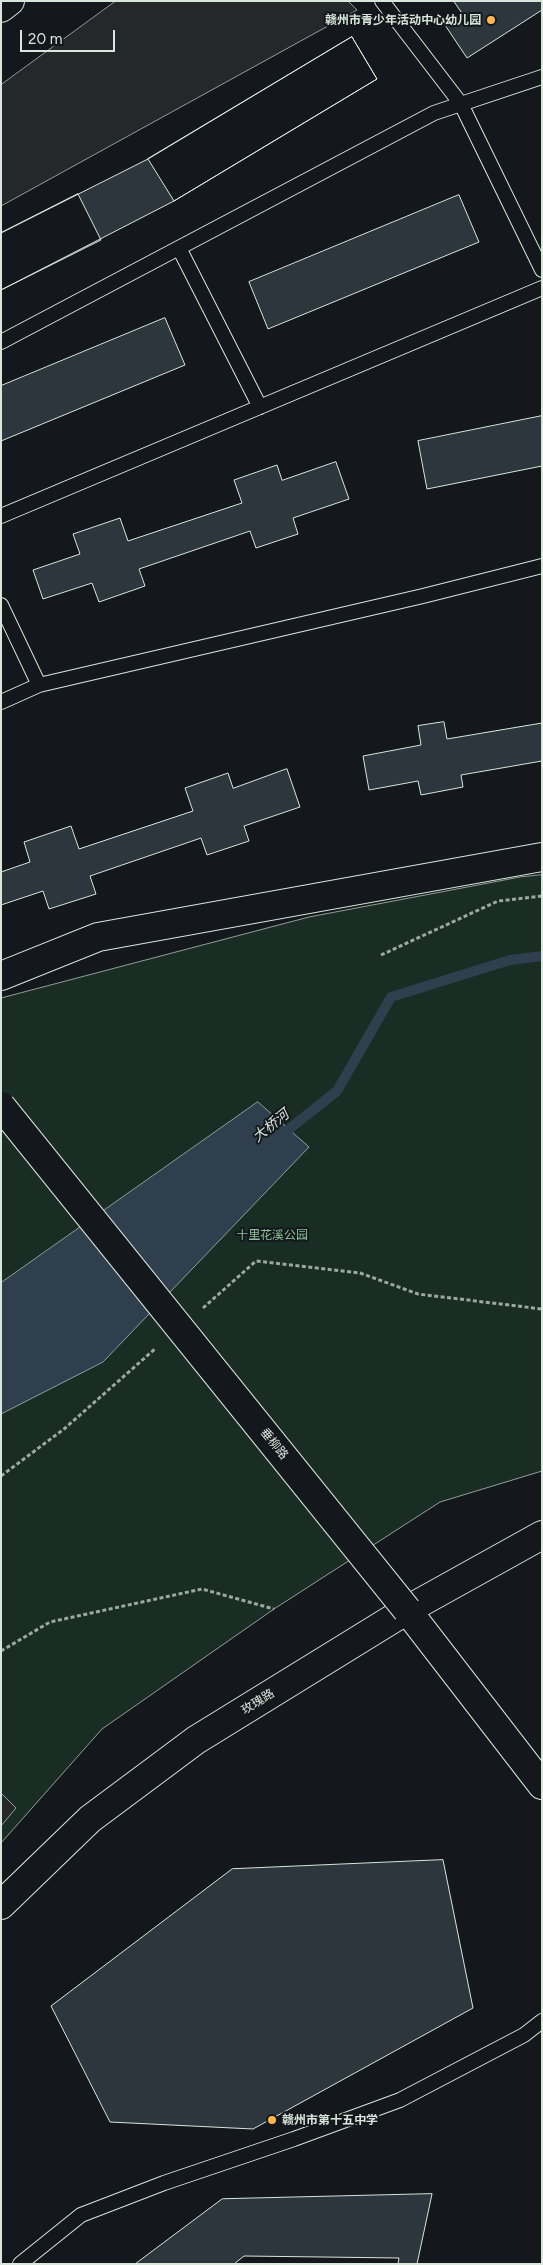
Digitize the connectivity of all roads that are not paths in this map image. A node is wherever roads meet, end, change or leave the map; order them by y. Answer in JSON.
{"nodes":[{"id":1,"x":10,"y":1,"type":"edge"},
{"id":2,"x":382,"y":1,"type":"edge"},
{"id":3,"x":1,"y":8,"type":"edge"},
{"id":4,"x":542,"y":78,"type":"edge"},
{"id":5,"x":461,"y":104,"type":"junction"},
{"id":6,"x":179,"y":248,"type":"junction"},
{"id":7,"x":542,"y":270,"type":"edge"},
{"id":8,"x":542,"y":288,"type":"edge"},
{"id":9,"x":1,"y":342,"type":"edge"},
{"id":10,"x":260,"y":407,"type":"junction"},
{"id":11,"x":1,"y":516,"type":"edge"},
{"id":12,"x":542,"y":566,"type":"edge"},
{"id":13,"x":1,"y":604,"type":"edge"},
{"id":14,"x":39,"y":685,"type":"junction"},
{"id":15,"x":1,"y":702,"type":"edge"},
{"id":16,"x":542,"y":857,"type":"edge"},
{"id":17,"x":1,"y":976,"type":"edge"},
{"id":18,"x":1,"y":1106,"type":"edge"},
{"id":19,"x":542,"y":1535,"type":"edge"},
{"id":20,"x":407,"y":1610,"type":"junction"},
{"id":21,"x":542,"y":1785,"type":"edge"},
{"id":22,"x":1,"y":1905,"type":"edge"},
{"id":23,"x":542,"y":2021,"type":"edge"},
{"id":24,"x":20,"y":2264,"type":"edge"}],
"edges":[{"from":1,"to":3,"type":"street"},
{"from":2,"to":5,"type":"lane"},
{"from":4,"to":5,"type":"lane"},
{"from":5,"to":6,"type":"lane"},
{"from":5,"to":7,"type":"lane"},
{"from":6,"to":9,"type":"lane"},
{"from":6,"to":10,"type":"lane"},
{"from":8,"to":10,"type":"lane"},
{"from":10,"to":11,"type":"lane"},
{"from":12,"to":14,"type":"lane"},
{"from":13,"to":14,"type":"lane"},
{"from":14,"to":15,"type":"lane"},
{"from":16,"to":17,"type":"street"},
{"from":18,"to":20,"type":"street","name":"垂柳路","bridge":true},
{"from":19,"to":20,"type":"street","name":"玫瑰路"},
{"from":20,"to":21,"type":"street","name":"垂柳路"},
{"from":20,"to":22,"type":"street","name":"玫瑰路"},
{"from":23,"to":24,"type":"lane"}]}
